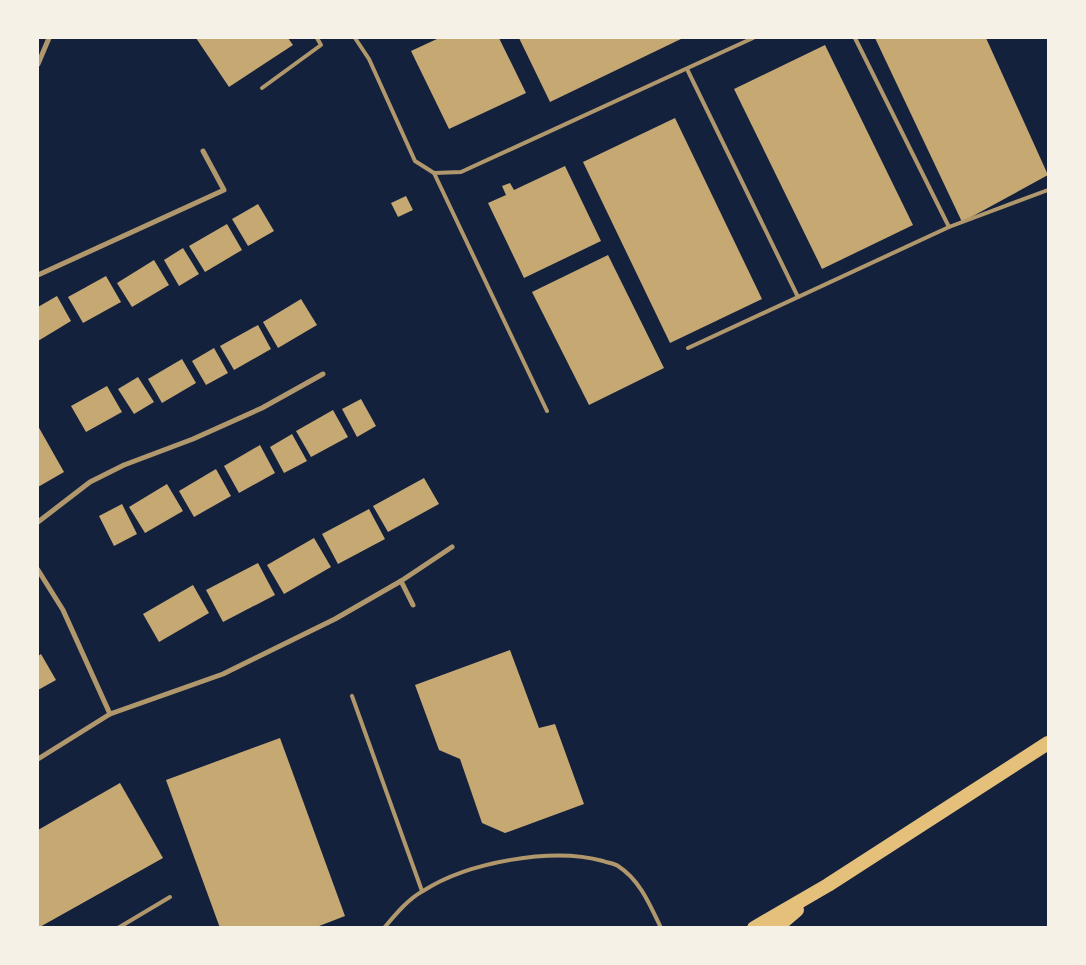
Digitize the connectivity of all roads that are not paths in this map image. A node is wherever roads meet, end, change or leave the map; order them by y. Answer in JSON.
{"nodes":[{"id":1,"x":49,"y":38,"type":"edge"},
{"id":2,"x":317,"y":38,"type":"edge"},
{"id":3,"x":355,"y":38,"type":"edge"},
{"id":4,"x":753,"y":38,"type":"edge"},
{"id":5,"x":855,"y":38,"type":"edge"},
{"id":6,"x":38,"y":64,"type":"edge"},
{"id":7,"x":687,"y":68,"type":"junction"},
{"id":8,"x":262,"y":88,"type":"dead end"},
{"id":9,"x":203,"y":151,"type":"dead end"},
{"id":10,"x":434,"y":173,"type":"junction"},
{"id":11,"x":1048,"y":190,"type":"edge"},
{"id":12,"x":949,"y":227,"type":"junction"},
{"id":13,"x":38,"y":275,"type":"edge"},
{"id":14,"x":798,"y":296,"type":"junction"},
{"id":15,"x":688,"y":348,"type":"dead end"},
{"id":16,"x":323,"y":374,"type":"dead end"},
{"id":17,"x":548,"y":411,"type":"dead end"},
{"id":18,"x":38,"y":522,"type":"edge"},
{"id":19,"x":452,"y":547,"type":"dead end"},
{"id":20,"x":38,"y":570,"type":"edge"},
{"id":21,"x":401,"y":581,"type":"junction"},
{"id":22,"x":414,"y":605,"type":"dead end"},
{"id":23,"x":352,"y":696,"type":"dead end"},
{"id":24,"x":110,"y":714,"type":"junction"},
{"id":25,"x":1048,"y":743,"type":"edge"},
{"id":26,"x":38,"y":759,"type":"edge"},
{"id":27,"x":828,"y":884,"type":"junction"},
{"id":28,"x":422,"y":891,"type":"junction"},
{"id":29,"x":170,"y":897,"type":"dead end"},
{"id":30,"x":118,"y":928,"type":"edge"},
{"id":31,"x":384,"y":928,"type":"edge"},
{"id":32,"x":661,"y":928,"type":"edge"},
{"id":33,"x":754,"y":928,"type":"edge"},
{"id":34,"x":776,"y":928,"type":"edge"}],
"edges":[{"from":1,"to":6,"type":"street"},
{"from":2,"to":8,"type":"lane"},
{"from":3,"to":10,"type":"lane"},
{"from":4,"to":7,"type":"lane"},
{"from":5,"to":12,"type":"lane"},
{"from":7,"to":10,"type":"lane"},
{"from":7,"to":14,"type":"lane"},
{"from":9,"to":13,"type":"street"},
{"from":10,"to":17,"type":"lane"},
{"from":11,"to":12,"type":"lane"},
{"from":12,"to":14,"type":"lane"},
{"from":14,"to":15,"type":"lane"},
{"from":16,"to":18,"type":"street"},
{"from":19,"to":21,"type":"street"},
{"from":20,"to":24,"type":"street"},
{"from":21,"to":22,"type":"street"},
{"from":21,"to":24,"type":"street"},
{"from":23,"to":28,"type":"lane"},
{"from":24,"to":26,"type":"street"},
{"from":25,"to":27,"type":"highway"},
{"from":27,"to":33,"type":"highway"},
{"from":27,"to":34,"type":"highway"},
{"from":28,"to":31,"type":"lane"},
{"from":28,"to":32,"type":"lane"},
{"from":29,"to":30,"type":"lane"}]}
